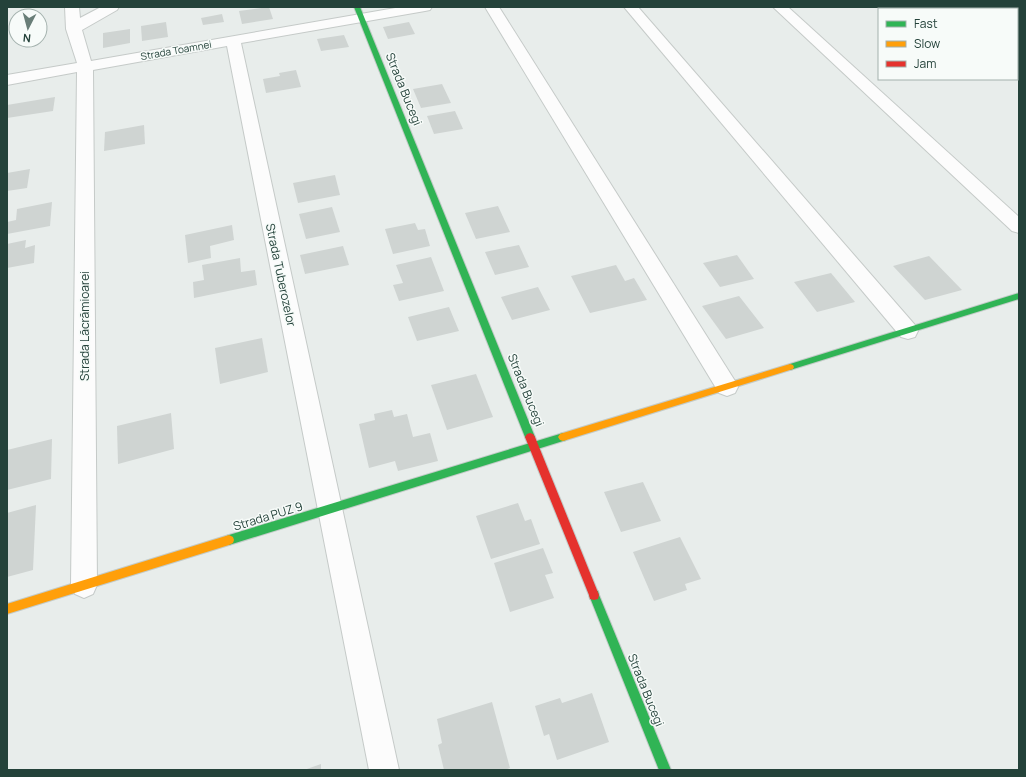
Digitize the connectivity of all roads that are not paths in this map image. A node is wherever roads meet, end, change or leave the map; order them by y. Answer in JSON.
{"nodes":[{"id":1,"x":72,"y":7,"type":"edge"},
{"id":2,"x":112,"y":7,"type":"edge"},
{"id":3,"x":425,"y":7,"type":"edge"},
{"id":4,"x":492,"y":7,"type":"edge"},
{"id":5,"x":631,"y":7,"type":"edge"},
{"id":6,"x":780,"y":7,"type":"edge"},
{"id":7,"x":360,"y":13,"type":"edge"},
{"id":8,"x":73,"y":29,"type":"junction"},
{"id":9,"x":232,"y":41,"type":"junction"},
{"id":10,"x":85,"y":66,"type":"junction"},
{"id":11,"x":7,"y":80,"type":"edge"},
{"id":12,"x":1019,"y":227,"type":"edge"},
{"id":13,"x":1019,"y":296,"type":"edge"},
{"id":14,"x":908,"y":330,"type":"junction"},
{"id":15,"x":727,"y":387,"type":"junction"},
{"id":16,"x":536,"y":446,"type":"junction"},
{"id":17,"x":329,"y":510,"type":"junction"},
{"id":18,"x":84,"y":585,"type":"junction"},
{"id":19,"x":7,"y":609,"type":"edge"},
{"id":20,"x":384,"y":770,"type":"edge"},
{"id":21,"x":665,"y":770,"type":"edge"}],
"edges":[{"from":1,"to":8,"type":"street","name":"Strada Lăcrămioarei"},
{"from":2,"to":8,"type":"street"},
{"from":3,"to":7,"type":"street","name":"Strada Toamnei"},
{"from":4,"to":15,"type":"street"},
{"from":5,"to":14,"type":"street"},
{"from":6,"to":12,"type":"street"},
{"from":7,"to":9,"type":"street","name":"Strada Toamnei"},
{"from":7,"to":16,"type":"street","name":"Strada Bucegi"},
{"from":8,"to":10,"type":"street","name":"Strada Lăcrămioarei"},
{"from":9,"to":10,"type":"street","name":"Strada Toamnei"},
{"from":9,"to":17,"type":"street","name":"Strada Tuberozelor"},
{"from":10,"to":11,"type":"street","name":"Strada Toamnei"},
{"from":10,"to":18,"type":"street","name":"Strada Lăcrămioarei"},
{"from":13,"to":14,"type":"street","name":"Strada PUZ 9"},
{"from":14,"to":15,"type":"street","name":"Strada PUZ 9"},
{"from":15,"to":16,"type":"street","name":"Strada PUZ 9"},
{"from":16,"to":17,"type":"street","name":"Strada PUZ 9"},
{"from":16,"to":21,"type":"street","name":"Strada Bucegi"},
{"from":17,"to":18,"type":"street","name":"Strada PUZ 9"},
{"from":17,"to":20,"type":"street","name":"Strada Tuberozelor"},
{"from":18,"to":19,"type":"street","name":"Strada PUZ 9"}]}
